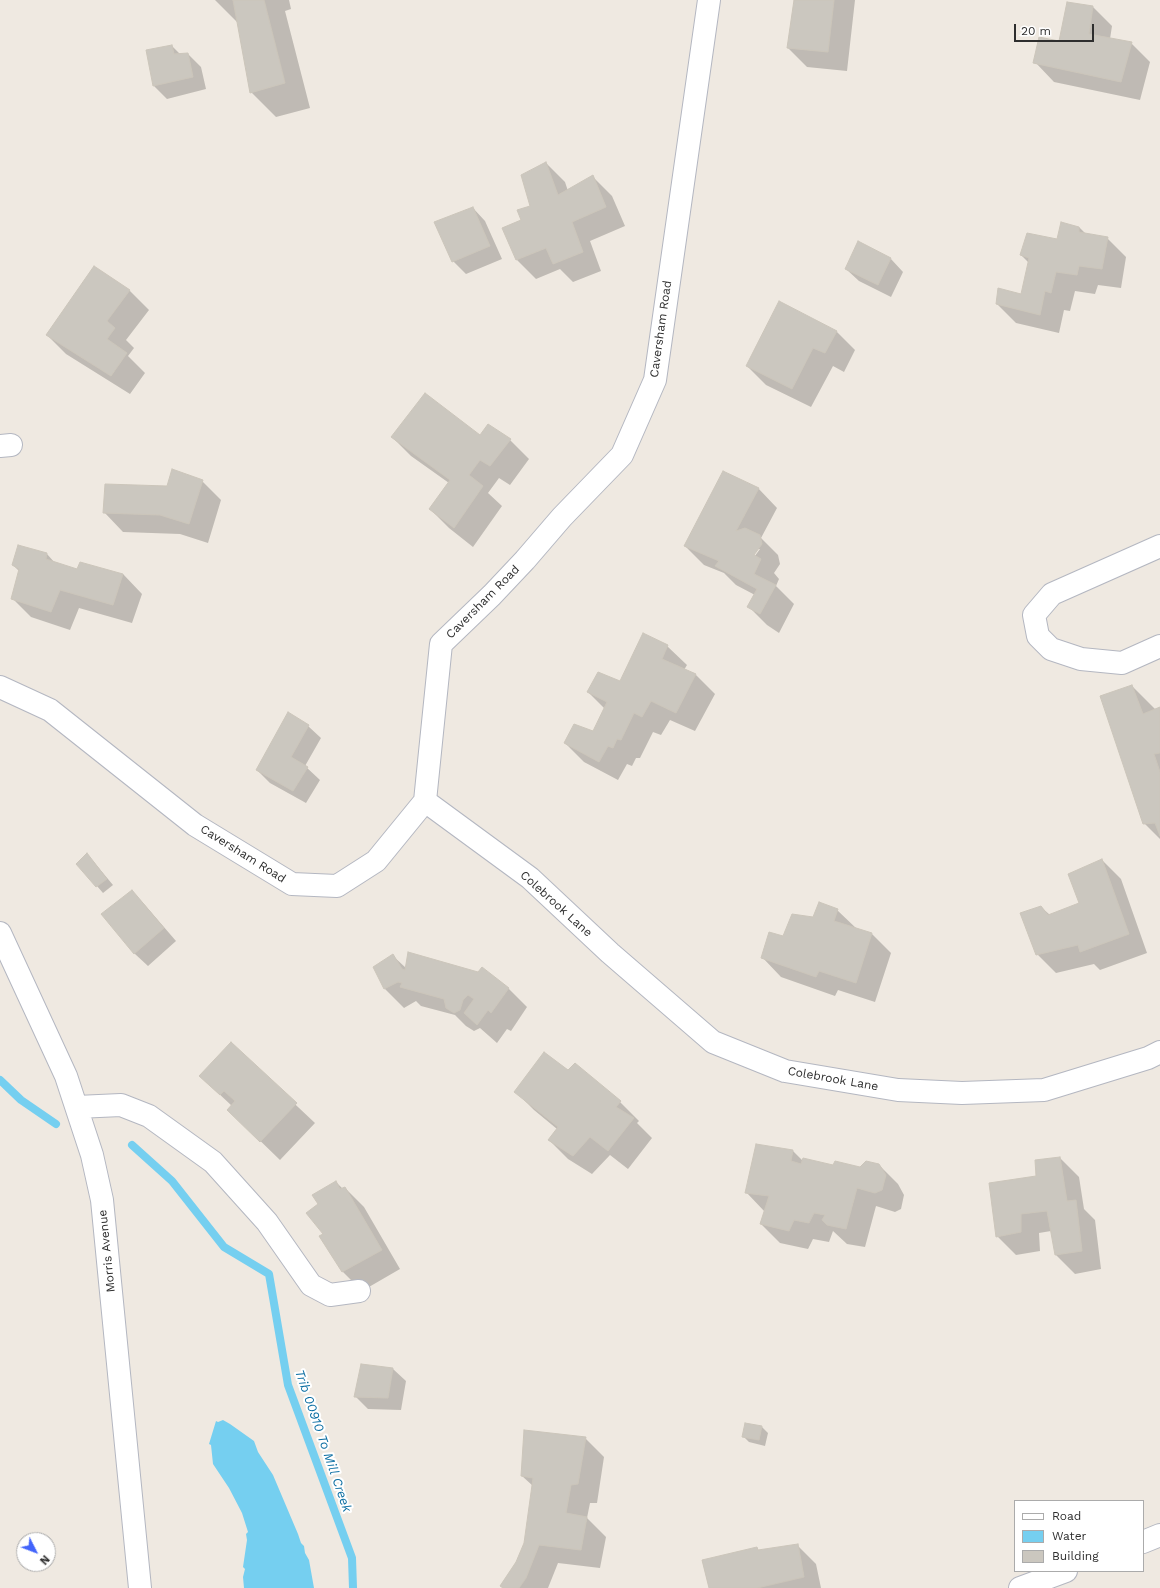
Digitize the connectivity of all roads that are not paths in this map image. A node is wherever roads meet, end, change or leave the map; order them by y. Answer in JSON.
{"nodes":[{"id":1,"x":709,"y":0,"type":"edge"},
{"id":2,"x":1160,"y":546,"type":"edge"},
{"id":3,"x":1160,"y":646,"type":"edge"},
{"id":4,"x":0,"y":687,"type":"edge"},
{"id":5,"x":425,"y":801,"type":"junction"},
{"id":6,"x":0,"y":933,"type":"edge"},
{"id":7,"x":1160,"y":1052,"type":"edge"},
{"id":8,"x":77,"y":1108,"type":"junction"},
{"id":9,"x":359,"y":1292,"type":"dead end"},
{"id":10,"x":1160,"y":1535,"type":"edge"},
{"id":11,"x":1144,"y":1542,"type":"edge"},
{"id":12,"x":1063,"y":1572,"type":"edge"},
{"id":13,"x":140,"y":1588,"type":"edge"},
{"id":14,"x":1020,"y":1588,"type":"edge"}],
"edges":[{"from":1,"to":5,"type":"street","name":"Caversham Road"},
{"from":2,"to":3,"type":"street"},
{"from":4,"to":5,"type":"street","name":"Caversham Road"},
{"from":5,"to":7,"type":"street","name":"Colebrook Lane"},
{"from":6,"to":8,"type":"street","name":"Morris Avenue"},
{"from":8,"to":9,"type":"street"},
{"from":8,"to":13,"type":"street","name":"Morris Avenue"},
{"from":10,"to":11,"type":"street"},
{"from":12,"to":14,"type":"street"}]}
